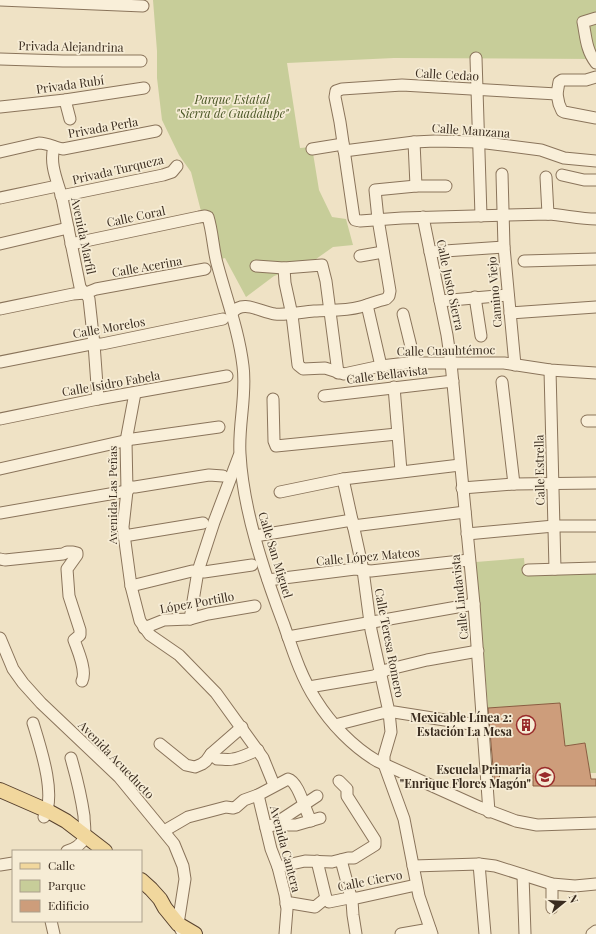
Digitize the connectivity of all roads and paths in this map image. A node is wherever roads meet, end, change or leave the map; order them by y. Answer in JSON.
{"nodes":[{"id":1,"x":0,"y":0,"type":"edge"},
{"id":2,"x":143,"y":6,"type":"dead end"},
{"id":3,"x":596,"y":18,"type":"edge"},
{"id":4,"x":476,"y":58,"type":"dead end"},
{"id":5,"x":0,"y":59,"type":"edge"},
{"id":6,"x":142,"y":61,"type":"dead end"},
{"id":7,"x":596,"y":63,"type":"edge"},
{"id":8,"x":596,"y":77,"type":"edge"},
{"id":9,"x":144,"y":88,"type":"dead end"},
{"id":10,"x":477,"y":89,"type":"junction"},
{"id":11,"x":557,"y":94,"type":"junction"},
{"id":12,"x":66,"y":100,"type":"junction"},
{"id":13,"x":0,"y":107,"type":"edge"},
{"id":14,"x":596,"y":118,"type":"edge"},
{"id":15,"x":70,"y":119,"type":"dead end"},
{"id":16,"x":156,"y":132,"type":"dead end"},
{"id":17,"x":414,"y":142,"type":"junction"},
{"id":18,"x":478,"y":142,"type":"junction"},
{"id":19,"x":54,"y":147,"type":"junction"},
{"id":20,"x":343,"y":147,"type":"junction"},
{"id":21,"x":312,"y":149,"type":"dead end"},
{"id":22,"x":0,"y":152,"type":"edge"},
{"id":23,"x":596,"y":161,"type":"edge"},
{"id":24,"x":177,"y":166,"type":"dead end"},
{"id":25,"x":502,"y":174,"type":"dead end"},
{"id":26,"x":562,"y":175,"type":"dead end"},
{"id":27,"x":546,"y":177,"type":"dead end"},
{"id":28,"x":596,"y":180,"type":"edge"},
{"id":29,"x":416,"y":186,"type":"junction"},
{"id":30,"x":446,"y":186,"type":"dead end"},
{"id":31,"x":59,"y":191,"type":"junction"},
{"id":32,"x":0,"y":198,"type":"edge"},
{"id":33,"x":548,"y":214,"type":"junction"},
{"id":34,"x":205,"y":216,"type":"joint"},
{"id":35,"x":481,"y":216,"type":"junction"},
{"id":36,"x":503,"y":216,"type":"junction"},
{"id":37,"x":423,"y":217,"type":"junction"},
{"id":38,"x":378,"y":219,"type":"junction"},
{"id":39,"x":596,"y":219,"type":"edge"},
{"id":40,"x":68,"y":228,"type":"junction"},
{"id":41,"x":0,"y":244,"type":"edge"},
{"id":42,"x":72,"y":244,"type":"junction"},
{"id":43,"x":504,"y":247,"type":"junction"},
{"id":44,"x":382,"y":252,"type":"junction"},
{"id":45,"x":430,"y":252,"type":"junction"},
{"id":46,"x":360,"y":256,"type":"dead end"},
{"id":47,"x":596,"y":259,"type":"edge"},
{"id":48,"x":524,"y":261,"type":"dead end"},
{"id":49,"x":256,"y":266,"type":"dead end"},
{"id":50,"x":284,"y":268,"type":"junction"},
{"id":51,"x":204,"y":269,"type":"dead end"},
{"id":52,"x":86,"y":293,"type":"junction"},
{"id":53,"x":508,"y":295,"type":"junction"},
{"id":54,"x":475,"y":297,"type":"junction"},
{"id":55,"x":440,"y":301,"type":"junction"},
{"id":56,"x":367,"y":305,"type":"junction"},
{"id":57,"x":596,"y":307,"type":"edge"},
{"id":58,"x":0,"y":309,"type":"edge"},
{"id":59,"x":330,"y":311,"type":"junction"},
{"id":60,"x":291,"y":313,"type":"junction"},
{"id":61,"x":403,"y":314,"type":"dead end"},
{"id":62,"x":510,"y":314,"type":"junction"},
{"id":63,"x":228,"y":316,"type":"junction"},
{"id":64,"x":481,"y":336,"type":"dead end"},
{"id":65,"x":94,"y":344,"type":"junction"},
{"id":66,"x":0,"y":362,"type":"edge"},
{"id":67,"x":415,"y":363,"type":"junction"},
{"id":68,"x":451,"y":364,"type":"junction"},
{"id":69,"x":515,"y":365,"type":"junction"},
{"id":70,"x":381,"y":366,"type":"junction"},
{"id":71,"x":550,"y":370,"type":"junction"},
{"id":72,"x":338,"y":373,"type":"junction"},
{"id":73,"x":596,"y":373,"type":"edge"},
{"id":74,"x":227,"y":376,"type":"dead end"},
{"id":75,"x":453,"y":381,"type":"junction"},
{"id":76,"x":502,"y":382,"type":"dead end"},
{"id":77,"x":394,"y":387,"type":"junction"},
{"id":78,"x":135,"y":393,"type":"junction"},
{"id":79,"x":324,"y":396,"type":"dead end"},
{"id":80,"x":273,"y":398,"type":"dead end"},
{"id":81,"x":98,"y":399,"type":"junction"},
{"id":82,"x":0,"y":419,"type":"edge"},
{"id":83,"x":219,"y":427,"type":"dead end"},
{"id":84,"x":397,"y":434,"type":"junction"},
{"id":85,"x":126,"y":441,"type":"junction"},
{"id":86,"x":240,"y":453,"type":"junction"},
{"id":87,"x":460,"y":465,"type":"junction"},
{"id":88,"x":0,"y":469,"type":"edge"},
{"id":89,"x":401,"y":471,"type":"junction"},
{"id":90,"x":223,"y":476,"type":"dead end"},
{"id":91,"x":344,"y":479,"type":"junction"},
{"id":92,"x":596,"y":483,"type":"edge"},
{"id":93,"x":514,"y":484,"type":"junction"},
{"id":94,"x":553,"y":484,"type":"junction"},
{"id":95,"x":462,"y":488,"type":"junction"},
{"id":96,"x":127,"y":491,"type":"junction"},
{"id":97,"x":280,"y":492,"type":"dead end"},
{"id":98,"x":464,"y":512,"type":"junction"},
{"id":99,"x":0,"y":513,"type":"edge"},
{"id":100,"x":203,"y":523,"type":"dead end"},
{"id":101,"x":352,"y":523,"type":"junction"},
{"id":102,"x":554,"y":526,"type":"junction"},
{"id":103,"x":596,"y":526,"type":"edge"},
{"id":104,"x":466,"y":534,"type":"junction"},
{"id":105,"x":124,"y":536,"type":"junction"},
{"id":106,"x":255,"y":536,"type":"junction"},
{"id":107,"x":0,"y":559,"type":"edge"},
{"id":108,"x":469,"y":560,"type":"junction"},
{"id":109,"x":252,"y":565,"type":"dead end"},
{"id":110,"x":596,"y":568,"type":"edge"},
{"id":111,"x":554,"y":569,"type":"junction"},
{"id":112,"x":363,"y":570,"type":"junction"},
{"id":113,"x":528,"y":570,"type":"dead end"},
{"id":114,"x":198,"y":572,"type":"junction"},
{"id":115,"x":268,"y":580,"type":"junction"},
{"id":116,"x":131,"y":586,"type":"junction"},
{"id":117,"x":474,"y":604,"type":"junction"},
{"id":118,"x":255,"y":606,"type":"dead end"},
{"id":119,"x":190,"y":619,"type":"junction"},
{"id":120,"x":370,"y":622,"type":"junction"},
{"id":121,"x":144,"y":628,"type":"junction"},
{"id":122,"x":288,"y":637,"type":"junction"},
{"id":123,"x":0,"y":638,"type":"edge"},
{"id":124,"x":478,"y":651,"type":"junction"},
{"id":125,"x":380,"y":674,"type":"junction"},
{"id":126,"x":82,"y":681,"type":"dead end"},
{"id":127,"x":308,"y":687,"type":"junction"},
{"id":128,"x":389,"y":712,"type":"junction"},
{"id":129,"x":33,"y":723,"type":"dead end"},
{"id":130,"x":335,"y":725,"type":"junction"},
{"id":131,"x":483,"y":726,"type":"junction"},
{"id":132,"x":242,"y":728,"type":"junction"},
{"id":133,"x":160,"y":744,"type":"dead end"},
{"id":134,"x":258,"y":750,"type":"junction"},
{"id":135,"x":211,"y":754,"type":"junction"},
{"id":136,"x":71,"y":758,"type":"dead end"},
{"id":137,"x":384,"y":764,"type":"junction"},
{"id":138,"x":339,"y":781,"type":"dead end"},
{"id":139,"x":274,"y":786,"type":"junction"},
{"id":140,"x":0,"y":790,"type":"edge"},
{"id":141,"x":258,"y":795,"type":"junction"},
{"id":142,"x":317,"y":796,"type":"dead end"},
{"id":143,"x":0,"y":800,"type":"edge"},
{"id":144,"x":304,"y":804,"type":"junction"},
{"id":145,"x":489,"y":812,"type":"junction"},
{"id":146,"x":46,"y":814,"type":"junction"},
{"id":147,"x":596,"y":823,"type":"edge"},
{"id":148,"x":269,"y":826,"type":"junction"},
{"id":149,"x":164,"y":831,"type":"junction"},
{"id":150,"x":83,"y":838,"type":"junction"},
{"id":151,"x":70,"y":850,"type":"edge"},
{"id":152,"x":93,"y":850,"type":"edge"},
{"id":153,"x":103,"y":850,"type":"edge"},
{"id":154,"x":341,"y":860,"type":"junction"},
{"id":155,"x":317,"y":861,"type":"junction"},
{"id":156,"x":12,"y":863,"type":"edge"},
{"id":157,"x":478,"y":864,"type":"junction"},
{"id":158,"x":0,"y":865,"type":"edge"},
{"id":159,"x":413,"y":866,"type":"junction"},
{"id":160,"x":278,"y":867,"type":"junction"},
{"id":161,"x":523,"y":875,"type":"junction"},
{"id":162,"x":142,"y":881,"type":"edge"},
{"id":163,"x":416,"y":884,"type":"junction"},
{"id":164,"x":552,"y":884,"type":"junction"},
{"id":165,"x":596,"y":884,"type":"edge"},
{"id":166,"x":142,"y":892,"type":"edge"},
{"id":167,"x":326,"y":898,"type":"junction"},
{"id":168,"x":351,"y":898,"type":"junction"},
{"id":169,"x":286,"y":904,"type":"junction"},
{"id":170,"x":165,"y":908,"type":"junction"},
{"id":171,"x":552,"y":908,"type":"dead end"},
{"id":172,"x":51,"y":922,"type":"edge"},
{"id":173,"x":180,"y":929,"type":"edge"},
{"id":174,"x":596,"y":931,"type":"edge"},
{"id":175,"x":431,"y":932,"type":"edge"},
{"id":176,"x":54,"y":934,"type":"edge"},
{"id":177,"x":195,"y":934,"type":"edge"},
{"id":178,"x":285,"y":934,"type":"edge"},
{"id":179,"x":356,"y":934,"type":"edge"},
{"id":180,"x":401,"y":934,"type":"edge"},
{"id":181,"x":485,"y":934,"type":"edge"},
{"id":182,"x":525,"y":934,"type":"edge"},
{"id":183,"x":592,"y":934,"type":"edge"}],
"edges":[{"from":1,"to":2,"type":"street"},
{"from":3,"to":7,"type":"street"},
{"from":4,"to":10,"type":"street"},
{"from":5,"to":6,"type":"street","name":"Privada Alejandrina"},
{"from":8,"to":11,"type":"street"},
{"from":9,"to":12,"type":"street","name":"Privada Rubí"},
{"from":10,"to":11,"type":"street","name":"Calle Cedao"},
{"from":10,"to":18,"type":"street"},
{"from":10,"to":20,"type":"street","name":"Calle Cedao"},
{"from":11,"to":14,"type":"street"},
{"from":12,"to":13,"type":"street","name":"Privada Rubí"},
{"from":12,"to":15,"type":"street"},
{"from":16,"to":19,"type":"street","name":"Privada Perla"},
{"from":17,"to":18,"type":"street","name":"Calle Manzana"},
{"from":17,"to":20,"type":"street","name":"Calle Manzana"},
{"from":17,"to":29,"type":"street"},
{"from":18,"to":23,"type":"street","name":"Calle Manzana"},
{"from":18,"to":35,"type":"street"},
{"from":19,"to":22,"type":"street","name":"Privada Perla"},
{"from":19,"to":31,"type":"street","name":"Avenida Marfil"},
{"from":20,"to":21,"type":"street","name":"Calle Manzana"},
{"from":20,"to":38,"type":"street"},
{"from":24,"to":31,"type":"street","name":"Privada Turqueza"},
{"from":25,"to":36,"type":"street","name":"Camino Viejo"},
{"from":26,"to":28,"type":"street"},
{"from":27,"to":33,"type":"street"},
{"from":29,"to":30,"type":"street"},
{"from":29,"to":38,"type":"street"},
{"from":31,"to":32,"type":"street","name":"Privada Turqueza"},
{"from":31,"to":40,"type":"street","name":"Avenida Marfil"},
{"from":33,"to":36,"type":"street"},
{"from":33,"to":39,"type":"street"},
{"from":34,"to":42,"type":"street","name":"Calle Coral"},
{"from":34,"to":63,"type":"street","name":"Calle San Miguel"},
{"from":35,"to":36,"type":"street"},
{"from":35,"to":37,"type":"street"},
{"from":36,"to":43,"type":"street","name":"Camino Viejo"},
{"from":37,"to":38,"type":"street"},
{"from":37,"to":45,"type":"street","name":"Calle Justo Sierra"},
{"from":38,"to":44,"type":"street"},
{"from":40,"to":41,"type":"street"},
{"from":40,"to":42,"type":"street","name":"Avenida Marfil"},
{"from":42,"to":52,"type":"street","name":"Avenida Marfil"},
{"from":43,"to":45,"type":"street"},
{"from":43,"to":53,"type":"street","name":"Camino Viejo"},
{"from":44,"to":46,"type":"street"},
{"from":44,"to":56,"type":"street","name":"Calle Morelos"},
{"from":45,"to":55,"type":"street","name":"Calle Justo Sierra"},
{"from":47,"to":48,"type":"street"},
{"from":49,"to":50,"type":"street"},
{"from":50,"to":59,"type":"street"},
{"from":50,"to":60,"type":"street"},
{"from":51,"to":52,"type":"street","name":"Calle Acerina"},
{"from":52,"to":58,"type":"street","name":"Calle Acerina"},
{"from":52,"to":65,"type":"street","name":"Avenida Marfil"},
{"from":53,"to":54,"type":"street"},
{"from":53,"to":62,"type":"street","name":"Camino Viejo"},
{"from":54,"to":55,"type":"street"},
{"from":54,"to":64,"type":"street"},
{"from":55,"to":68,"type":"street","name":"Calle Justo Sierra"},
{"from":56,"to":59,"type":"street","name":"Calle Morelos"},
{"from":56,"to":70,"type":"street"},
{"from":57,"to":62,"type":"street"},
{"from":59,"to":60,"type":"street","name":"Calle Morelos"},
{"from":59,"to":72,"type":"street"},
{"from":60,"to":63,"type":"street","name":"Calle Morelos"},
{"from":60,"to":72,"type":"street","name":"Calle Cuauhtémoc"},
{"from":61,"to":67,"type":"street"},
{"from":62,"to":69,"type":"street","name":"Camino Viejo"},
{"from":63,"to":65,"type":"street","name":"Calle Morelos"},
{"from":63,"to":86,"type":"street","name":"Calle San Miguel"},
{"from":65,"to":66,"type":"street","name":"Calle Morelos"},
{"from":65,"to":81,"type":"street","name":"Avenida Marfil"},
{"from":67,"to":68,"type":"street","name":"Calle Cuauhtémoc"},
{"from":67,"to":70,"type":"street","name":"Calle Cuauhtémoc"},
{"from":68,"to":69,"type":"street","name":"Calle Cuauhtémoc"},
{"from":68,"to":75,"type":"street","name":"Calle Justo Sierra"},
{"from":69,"to":71,"type":"street","name":"Calle Cuauhtémoc"},
{"from":70,"to":72,"type":"street","name":"Calle Cuauhtémoc"},
{"from":71,"to":73,"type":"street","name":"Calle Cuauhtémoc"},
{"from":71,"to":94,"type":"street","name":"Calle Estrella"},
{"from":74,"to":78,"type":"street","name":"Calle Isidro Fabela"},
{"from":75,"to":77,"type":"street","name":"Calle Bellavista"},
{"from":75,"to":87,"type":"street","name":"Calle Lindavista"},
{"from":76,"to":93,"type":"street"},
{"from":77,"to":79,"type":"street","name":"Calle Bellavista"},
{"from":77,"to":84,"type":"street"},
{"from":78,"to":81,"type":"street","name":"Calle Isidro Fabela"},
{"from":78,"to":85,"type":"street","name":"Avenida Las Peñas"},
{"from":80,"to":84,"type":"street"},
{"from":81,"to":82,"type":"street","name":"Calle Isidro Fabela"},
{"from":83,"to":85,"type":"street"},
{"from":84,"to":89,"type":"street"},
{"from":85,"to":88,"type":"street"},
{"from":85,"to":96,"type":"street","name":"Avenida Las Peñas"},
{"from":86,"to":106,"type":"street","name":"Calle San Miguel"},
{"from":86,"to":114,"type":"street"},
{"from":87,"to":89,"type":"street"},
{"from":87,"to":95,"type":"street","name":"Calle Lindavista"},
{"from":89,"to":91,"type":"street"},
{"from":90,"to":96,"type":"street"},
{"from":91,"to":97,"type":"street"},
{"from":91,"to":101,"type":"street","name":"Calle Teresa Romero"},
{"from":92,"to":94,"type":"street"},
{"from":93,"to":94,"type":"street"},
{"from":93,"to":95,"type":"street"},
{"from":94,"to":102,"type":"street","name":"Calle Estrella"},
{"from":95,"to":98,"type":"street","name":"Calle Lindavista"},
{"from":96,"to":99,"type":"street"},
{"from":96,"to":105,"type":"street","name":"Avenida Las Peñas"},
{"from":98,"to":101,"type":"street"},
{"from":98,"to":104,"type":"street","name":"Calle Lindavista"},
{"from":100,"to":105,"type":"street"},
{"from":101,"to":106,"type":"street"},
{"from":101,"to":112,"type":"street","name":"Calle Teresa Romero"},
{"from":102,"to":103,"type":"street"},
{"from":102,"to":104,"type":"street"},
{"from":102,"to":111,"type":"street","name":"Calle Estrella"},
{"from":104,"to":108,"type":"street","name":"Calle Lindavista"},
{"from":105,"to":116,"type":"street","name":"Avenida Las Peñas"},
{"from":106,"to":115,"type":"street","name":"Calle San Miguel"},
{"from":107,"to":126,"type":"street"},
{"from":108,"to":112,"type":"street","name":"Calle López Mateos"},
{"from":108,"to":117,"type":"street","name":"Calle Lindavista"},
{"from":109,"to":114,"type":"street"},
{"from":110,"to":111,"type":"street"},
{"from":111,"to":113,"type":"street"},
{"from":112,"to":115,"type":"street","name":"Calle López Mateos"},
{"from":112,"to":120,"type":"street","name":"Calle Teresa Romero"},
{"from":114,"to":116,"type":"street"},
{"from":114,"to":119,"type":"street"},
{"from":115,"to":122,"type":"street","name":"Calle San Miguel"},
{"from":116,"to":121,"type":"street","name":"Avenida Las Peñas"},
{"from":117,"to":120,"type":"street"},
{"from":117,"to":124,"type":"street","name":"Calle Lindavista"},
{"from":118,"to":119,"type":"street","name":"López Portillo"},
{"from":119,"to":121,"type":"street","name":"López Portillo"},
{"from":120,"to":122,"type":"street"},
{"from":120,"to":125,"type":"street","name":"Calle Teresa Romero"},
{"from":121,"to":132,"type":"street","name":"Avenida Las Peñas"},
{"from":122,"to":127,"type":"street","name":"Calle San Miguel"},
{"from":123,"to":149,"type":"street","name":"Avenida Acueducto"},
{"from":124,"to":125,"type":"street"},
{"from":124,"to":131,"type":"street","name":"Calle Lindavista"},
{"from":125,"to":127,"type":"street"},
{"from":125,"to":128,"type":"street","name":"Calle Teresa Romero"},
{"from":127,"to":130,"type":"street","name":"Calle San Miguel"},
{"from":128,"to":130,"type":"street"},
{"from":128,"to":131,"type":"street"},
{"from":128,"to":137,"type":"street","name":"Calle Teresa Romero"},
{"from":129,"to":146,"type":"street"},
{"from":130,"to":137,"type":"street","name":"Calle San Miguel"},
{"from":131,"to":145,"type":"street","name":"Calle Lindavista"},
{"from":132,"to":134,"type":"street","name":"Avenida Las Peñas"},
{"from":132,"to":135,"type":"street"},
{"from":133,"to":135,"type":"street"},
{"from":134,"to":135,"type":"street"},
{"from":134,"to":139,"type":"street","name":"Avenida Las Peñas"},
{"from":136,"to":150,"type":"street"},
{"from":137,"to":145,"type":"street","name":"Calle San Miguel"},
{"from":137,"to":159,"type":"street"},
{"from":138,"to":154,"type":"street"},
{"from":139,"to":141,"type":"street"},
{"from":139,"to":144,"type":"street"},
{"from":140,"to":146,"type":"main road"},
{"from":141,"to":148,"type":"street","name":"Avenida Cantera"},
{"from":141,"to":149,"type":"street"},
{"from":142,"to":144,"type":"street"},
{"from":143,"to":146,"type":"main road"},
{"from":144,"to":148,"type":"street"},
{"from":144,"to":148,"type":"street"},
{"from":145,"to":147,"type":"street","name":"Calle San Miguel"},
{"from":146,"to":150,"type":"main road"},
{"from":148,"to":160,"type":"street","name":"Avenida Cantera"},
{"from":149,"to":173,"type":"street","name":"Avenida Acueducto"},
{"from":150,"to":151,"type":"street"},
{"from":150,"to":152,"type":"main road"},
{"from":150,"to":153,"type":"main road"},
{"from":154,"to":155,"type":"street"},
{"from":154,"to":168,"type":"street"},
{"from":155,"to":160,"type":"street"},
{"from":155,"to":167,"type":"street"},
{"from":156,"to":158,"type":"street"},
{"from":157,"to":159,"type":"street"},
{"from":157,"to":161,"type":"street"},
{"from":157,"to":181,"type":"street"},
{"from":159,"to":163,"type":"street"},
{"from":160,"to":169,"type":"street","name":"Avenida Cantera"},
{"from":161,"to":164,"type":"street"},
{"from":161,"to":182,"type":"street"},
{"from":162,"to":170,"type":"main road"},
{"from":163,"to":168,"type":"street","name":"Calle Ciervo"},
{"from":163,"to":175,"type":"street"},
{"from":164,"to":165,"type":"street"},
{"from":164,"to":171,"type":"street"},
{"from":166,"to":170,"type":"main road"},
{"from":167,"to":168,"type":"street","name":"Calle Ciervo"},
{"from":167,"to":169,"type":"street","name":"Calle Ciervo"},
{"from":168,"to":179,"type":"street"},
{"from":169,"to":178,"type":"street","name":"Avenida Cantera"},
{"from":170,"to":173,"type":"main road"},
{"from":172,"to":176,"type":"street"},
{"from":173,"to":177,"type":"main road"},
{"from":174,"to":183,"type":"street"},
{"from":175,"to":180,"type":"street"}]}
